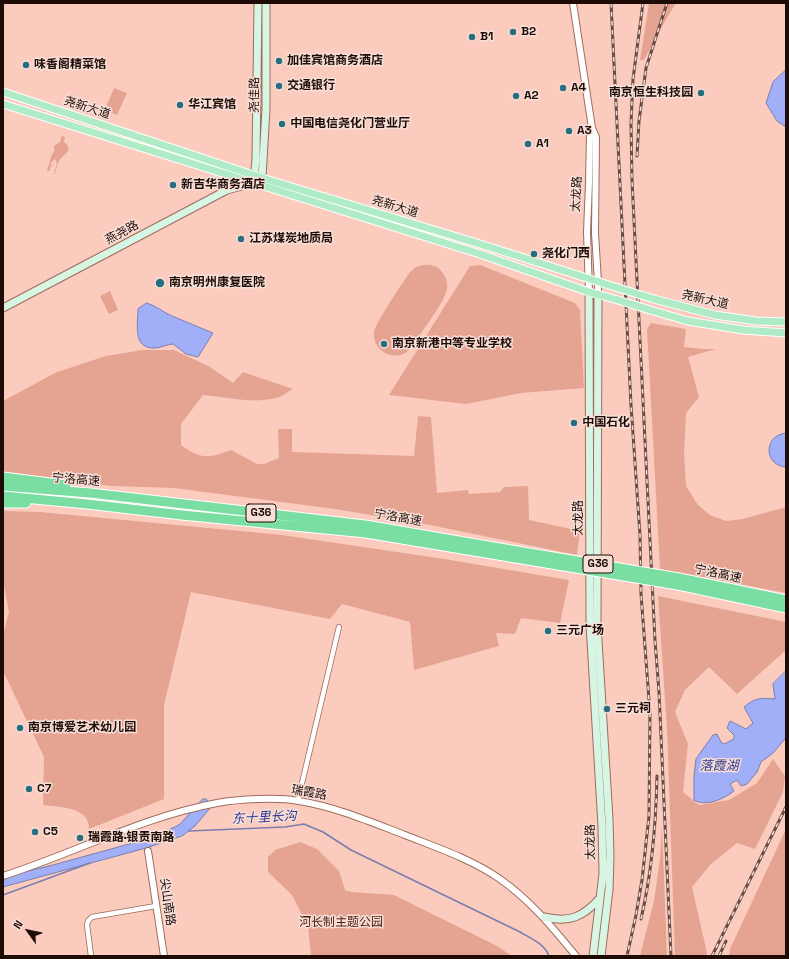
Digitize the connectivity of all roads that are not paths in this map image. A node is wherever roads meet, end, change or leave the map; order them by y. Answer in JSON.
{"nodes":[{"id":1,"x":258,"y":3,"type":"edge"},
{"id":2,"x":266,"y":3,"type":"edge"},
{"id":3,"x":573,"y":3,"type":"edge"},
{"id":4,"x":3,"y":92,"type":"edge"},
{"id":5,"x":3,"y":104,"type":"edge"},
{"id":6,"x":592,"y":128,"type":"junction"},
{"id":7,"x":256,"y":180,"type":"junction"},
{"id":8,"x":589,"y":278,"type":"junction"},
{"id":9,"x":598,"y":282,"type":"junction"},
{"id":10,"x":589,"y":292,"type":"junction"},
{"id":11,"x":598,"y":294,"type":"junction"},
{"id":12,"x":3,"y":308,"type":"edge"},
{"id":13,"x":786,"y":322,"type":"edge"},
{"id":14,"x":786,"y":333,"type":"edge"},
{"id":15,"x":3,"y":477,"type":"edge"},
{"id":16,"x":3,"y":486,"type":"edge"},
{"id":17,"x":3,"y":496,"type":"edge"},
{"id":18,"x":132,"y":498,"type":"junction"},
{"id":19,"x":3,"y":504,"type":"edge"},
{"id":20,"x":182,"y":515,"type":"junction"},
{"id":21,"x":517,"y":554,"type":"junction"},
{"id":22,"x":678,"y":582,"type":"junction"},
{"id":23,"x":786,"y":600,"type":"edge"},
{"id":24,"x":786,"y":608,"type":"edge"},
{"id":25,"x":339,"y":627,"type":"dead end"},
{"id":26,"x":298,"y":800,"type":"junction"},
{"id":27,"x":148,"y":851,"type":"dead end"},
{"id":28,"x":3,"y":876,"type":"edge"},
{"id":29,"x":600,"y":898,"type":"junction"},
{"id":30,"x":156,"y":906,"type":"junction"},
{"id":31,"x":544,"y":917,"type":"junction"},
{"id":32,"x":91,"y":956,"type":"edge"},
{"id":33,"x":164,"y":956,"type":"edge"},
{"id":34,"x":576,"y":956,"type":"edge"},
{"id":35,"x":593,"y":956,"type":"edge"},
{"id":36,"x":601,"y":956,"type":"edge"}],
"edges":[{"from":1,"to":7,"type":"main road","name":"尧佳路"},
{"from":2,"to":7,"type":"main road","name":"尧佳路"},
{"from":3,"to":6,"type":"street","name":"太龙路"},
{"from":4,"to":7,"type":"main road","name":"尧新大道"},
{"from":5,"to":7,"type":"main road","name":"尧新大道"},
{"from":6,"to":8,"type":"street","name":"太龙路"},
{"from":6,"to":9,"type":"street","name":"太龙路"},
{"from":7,"to":8,"type":"main road","name":"尧新大道"},
{"from":7,"to":10,"type":"main road","name":"尧新大道"},
{"from":7,"to":12,"type":"main road","name":"燕尧路"},
{"from":8,"to":9,"type":"main road","name":"尧新大道"},
{"from":8,"to":10,"type":"street","name":"太龙路"},
{"from":9,"to":11,"type":"street","name":"太龙路"},
{"from":9,"to":13,"type":"main road","name":"尧新大道","bridge":true},
{"from":10,"to":11,"type":"main road","name":"尧新大道"},
{"from":10,"to":29,"type":"main road","name":"太龙路"},
{"from":11,"to":14,"type":"main road","name":"尧新大道","bridge":true},
{"from":11,"to":36,"type":"main road","name":"太龙路"},
{"from":15,"to":18,"type":"highway"},
{"from":16,"to":18,"type":"highway","name":"宁洛高速","number":"G36"},
{"from":17,"to":20,"type":"highway","name":"宁洛高速","number":"G36"},
{"from":18,"to":21,"type":"highway","name":"宁洛高速","number":"G36"},
{"from":19,"to":20,"type":"highway"},
{"from":20,"to":21,"type":"highway","name":"宁洛高速","number":"G36"},
{"from":21,"to":22,"type":"highway","name":"宁洛高速","number":"G36","bridge":true},
{"from":22,"to":23,"type":"highway","name":"宁洛高速","number":"G36"},
{"from":22,"to":24,"type":"highway","name":"宁洛高速","number":"G36"},
{"from":25,"to":26,"type":"street"},
{"from":26,"to":28,"type":"street","name":"瑞霞路"},
{"from":26,"to":31,"type":"street","name":"瑞霞路"},
{"from":27,"to":30,"type":"street","name":"尖山南路"},
{"from":29,"to":31,"type":"main road"},
{"from":29,"to":35,"type":"main road","name":"太龙路"},
{"from":30,"to":32,"type":"street"},
{"from":30,"to":33,"type":"street","name":"尖山南路"},
{"from":31,"to":34,"type":"street","name":"瑞霞路"}]}
